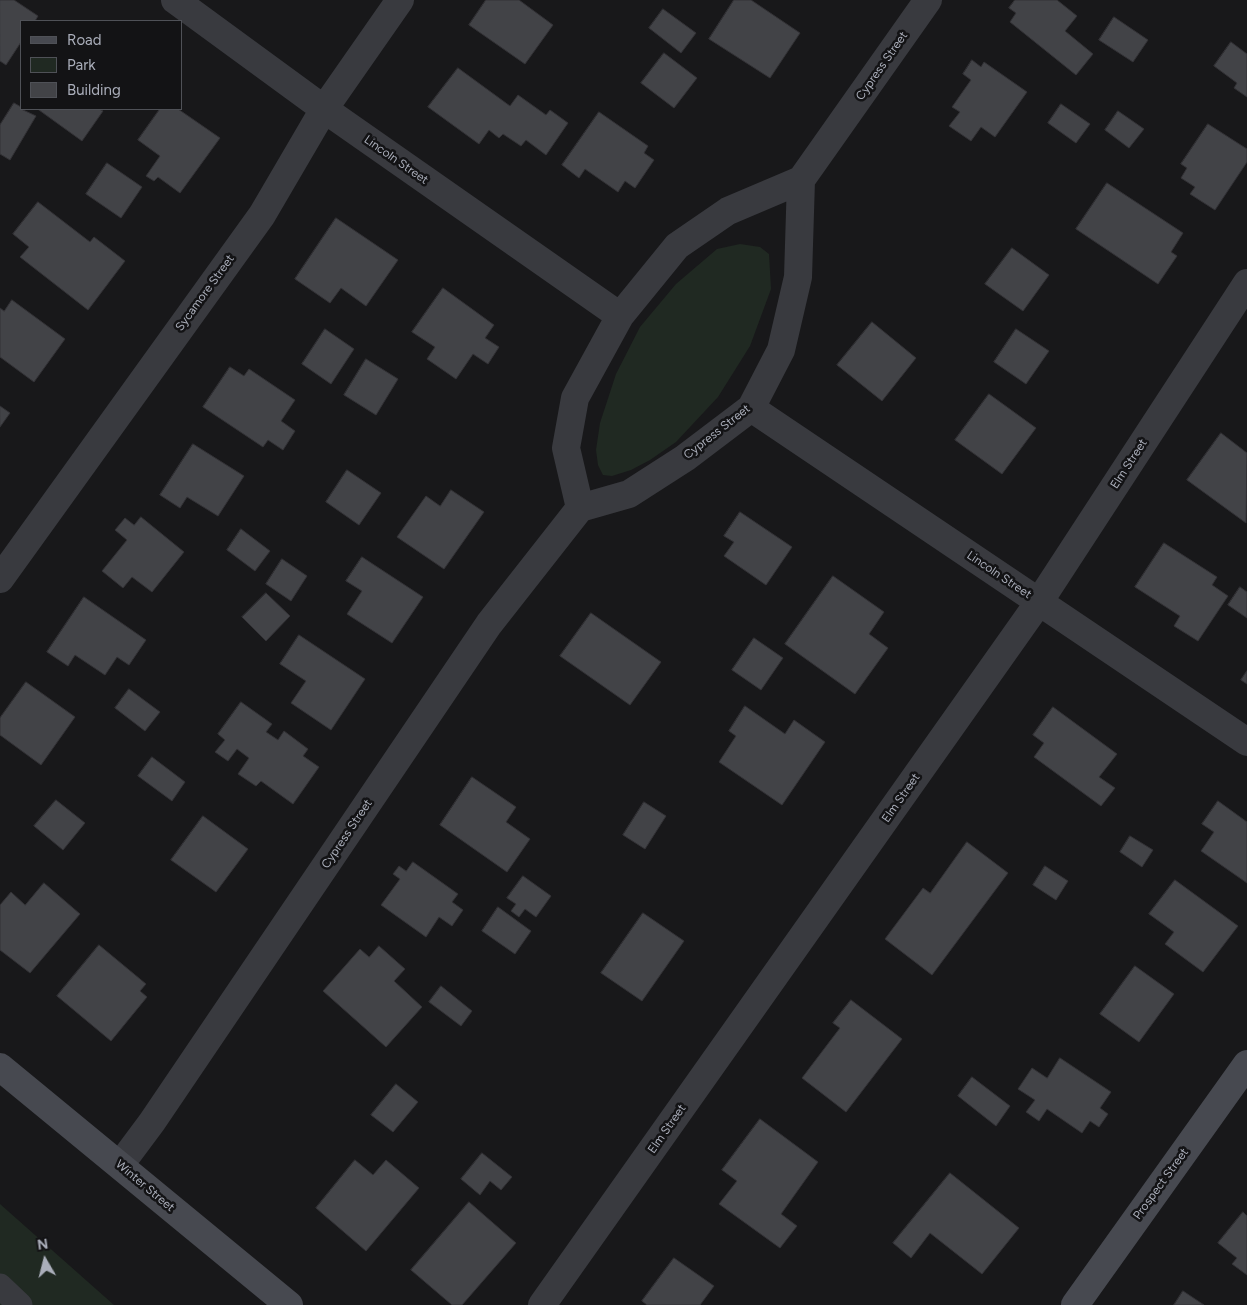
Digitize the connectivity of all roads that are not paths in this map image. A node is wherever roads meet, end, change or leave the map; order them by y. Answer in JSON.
{"nodes":[{"id":1,"x":175,"y":0,"type":"edge"},
{"id":2,"x":400,"y":0,"type":"edge"},
{"id":3,"x":928,"y":0,"type":"edge"},
{"id":4,"x":324,"y":109,"type":"junction"},
{"id":5,"x":801,"y":180,"type":"junction"},
{"id":6,"x":1247,"y":283,"type":"edge"},
{"id":7,"x":620,"y":316,"type":"junction"},
{"id":8,"x":751,"y":408,"type":"junction"},
{"id":9,"x":580,"y":508,"type":"junction"},
{"id":10,"x":0,"y":579,"type":"edge"},
{"id":11,"x":1039,"y":602,"type":"junction"},
{"id":12,"x":1247,"y":742,"type":"edge"},
{"id":13,"x":1247,"y":1064,"type":"edge"},
{"id":14,"x":0,"y":1067,"type":"edge"},
{"id":15,"x":120,"y":1165,"type":"junction"},
{"id":16,"x":0,"y":1286,"type":"edge"},
{"id":17,"x":20,"y":1305,"type":"edge"},
{"id":18,"x":288,"y":1305,"type":"edge"},
{"id":19,"x":542,"y":1305,"type":"edge"},
{"id":20,"x":1074,"y":1305,"type":"edge"}],
"edges":[{"from":1,"to":4,"type":"street","name":"Lincoln Street"},
{"from":2,"to":4,"type":"street","name":"Sycamore Street"},
{"from":3,"to":5,"type":"street","name":"Cypress Street"},
{"from":4,"to":7,"type":"street","name":"Lincoln Street"},
{"from":4,"to":10,"type":"street","name":"Sycamore Street"},
{"from":5,"to":7,"type":"street"},
{"from":5,"to":8,"type":"street","name":"Cypress Street"},
{"from":6,"to":11,"type":"street","name":"Elm Street"},
{"from":7,"to":9,"type":"street"},
{"from":8,"to":9,"type":"street","name":"Cypress Street"},
{"from":8,"to":11,"type":"street","name":"Lincoln Street"},
{"from":9,"to":15,"type":"street","name":"Cypress Street"},
{"from":11,"to":12,"type":"street","name":"Lincoln Street"},
{"from":11,"to":19,"type":"street","name":"Elm Street"},
{"from":13,"to":20,"type":"street","name":"Prospect Street"},
{"from":14,"to":15,"type":"street","name":"Winter Street"},
{"from":15,"to":18,"type":"street","name":"Winter Street"},
{"from":16,"to":17,"type":"lane"}]}
